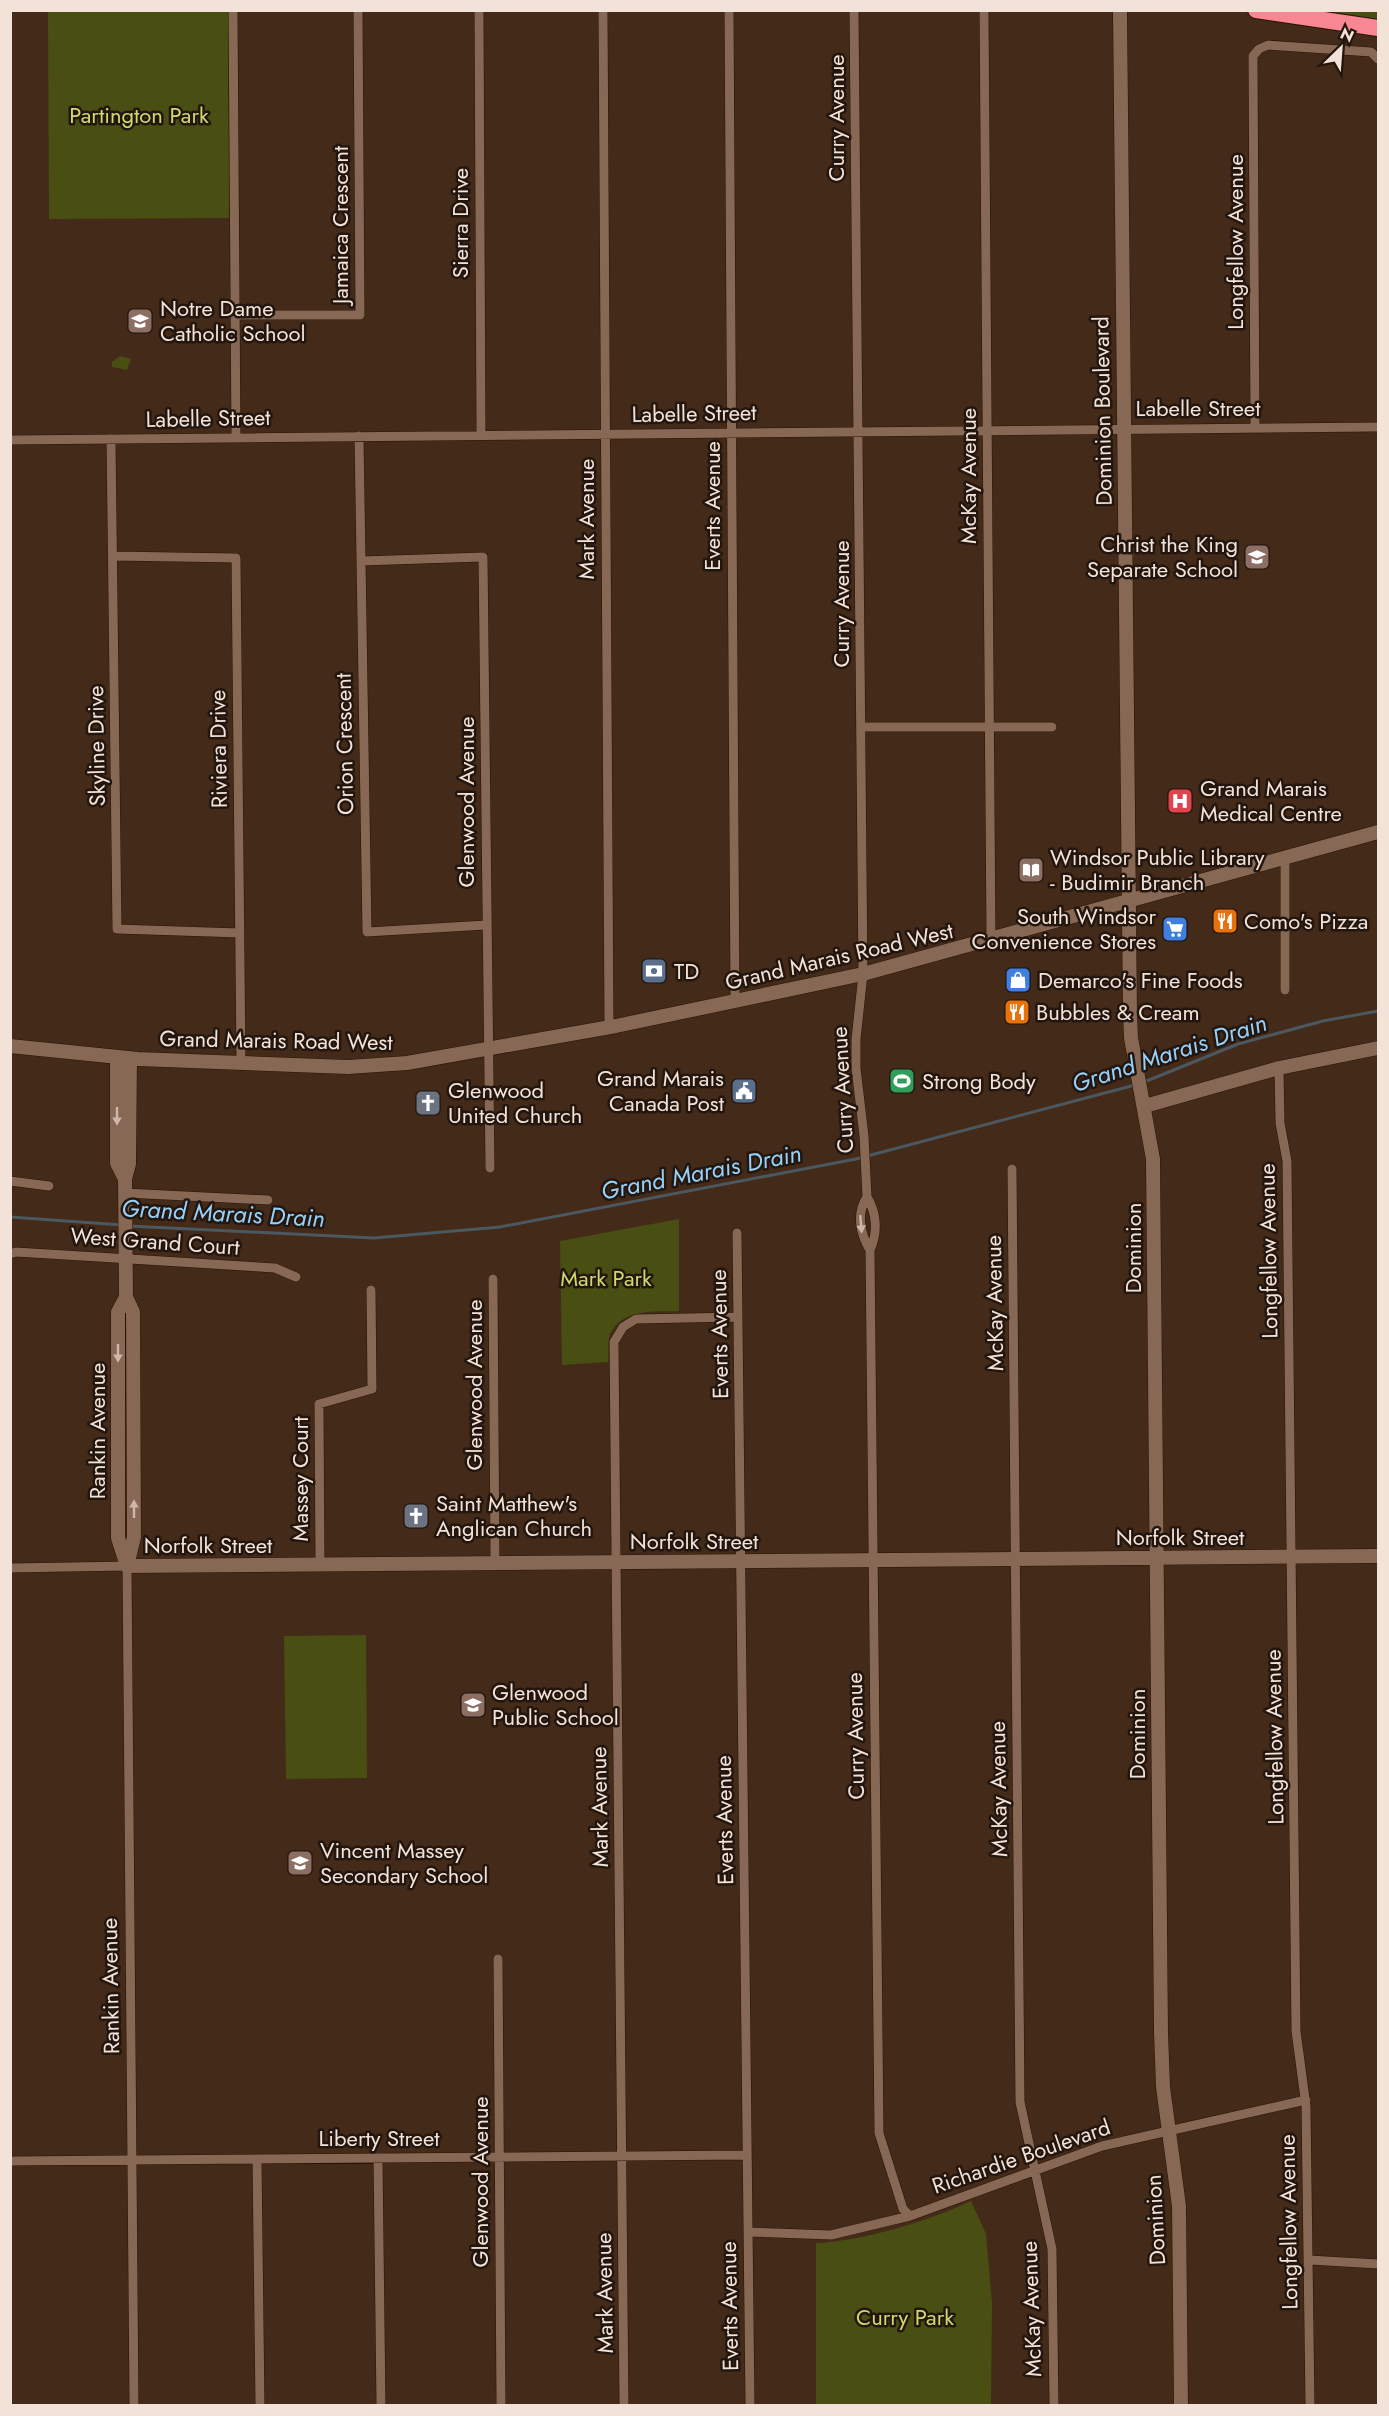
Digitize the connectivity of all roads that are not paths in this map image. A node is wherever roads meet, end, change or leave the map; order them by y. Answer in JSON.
{"nodes":[{"id":1,"x":234,"y":10,"type":"edge"},
{"id":2,"x":358,"y":10,"type":"edge"},
{"id":3,"x":479,"y":10,"type":"edge"},
{"id":4,"x":603,"y":10,"type":"edge"},
{"id":5,"x":729,"y":10,"type":"edge"},
{"id":6,"x":854,"y":10,"type":"edge"},
{"id":7,"x":984,"y":10,"type":"edge"},
{"id":8,"x":1120,"y":10,"type":"edge"},
{"id":9,"x":1256,"y":10,"type":"edge"},
{"id":10,"x":1378,"y":28,"type":"edge"},
{"id":11,"x":1378,"y":59,"type":"edge"},
{"id":12,"x":235,"y":315,"type":"junction"},
{"id":13,"x":1378,"y":427,"type":"edge"},
{"id":14,"x":1255,"y":428,"type":"junction"},
{"id":15,"x":1124,"y":429,"type":"junction"},
{"id":16,"x":987,"y":430,"type":"junction"},
{"id":17,"x":859,"y":431,"type":"junction"},
{"id":18,"x":732,"y":433,"type":"junction"},
{"id":19,"x":605,"y":434,"type":"junction"},
{"id":20,"x":480,"y":435,"type":"junction"},
{"id":21,"x":359,"y":436,"type":"junction"},
{"id":22,"x":236,"y":438,"type":"junction"},
{"id":23,"x":111,"y":439,"type":"junction"},
{"id":24,"x":10,"y":440,"type":"edge"},
{"id":25,"x":113,"y":556,"type":"junction"},
{"id":26,"x":361,"y":561,"type":"junction"},
{"id":27,"x":861,"y":727,"type":"junction"},
{"id":28,"x":989,"y":727,"type":"junction"},
{"id":29,"x":1052,"y":727,"type":"dead end"},
{"id":30,"x":1378,"y":832,"type":"edge"},
{"id":31,"x":1285,"y":856,"type":"junction"},
{"id":32,"x":1128,"y":901,"type":"junction"},
{"id":33,"x":486,"y":925,"type":"junction"},
{"id":34,"x":240,"y":933,"type":"junction"},
{"id":35,"x":991,"y":940,"type":"junction"},
{"id":36,"x":863,"y":974,"type":"junction"},
{"id":37,"x":1285,"y":990,"type":"dead end"},
{"id":38,"x":735,"y":1002,"type":"junction"},
{"id":39,"x":609,"y":1027,"type":"junction"},
{"id":40,"x":10,"y":1046,"type":"edge"},
{"id":41,"x":1378,"y":1048,"type":"edge"},
{"id":42,"x":488,"y":1050,"type":"junction"},
{"id":43,"x":124,"y":1058,"type":"junction"},
{"id":44,"x":1136,"y":1062,"type":"joint"},
{"id":45,"x":241,"y":1063,"type":"junction"},
{"id":46,"x":1278,"y":1068,"type":"junction"},
{"id":47,"x":1145,"y":1106,"type":"junction"},
{"id":48,"x":490,"y":1168,"type":"dead end"},
{"id":49,"x":1012,"y":1169,"type":"dead end"},
{"id":50,"x":10,"y":1181,"type":"edge"},
{"id":51,"x":49,"y":1186,"type":"dead end"},
{"id":52,"x":125,"y":1192,"type":"junction"},
{"id":53,"x":867,"y":1197,"type":"junction"},
{"id":54,"x":268,"y":1200,"type":"dead end"},
{"id":55,"x":737,"y":1233,"type":"dead end"},
{"id":56,"x":870,"y":1250,"type":"junction"},
{"id":57,"x":10,"y":1254,"type":"edge"},
{"id":58,"x":125,"y":1255,"type":"junction"},
{"id":59,"x":296,"y":1277,"type":"dead end"},
{"id":60,"x":493,"y":1279,"type":"dead end"},
{"id":61,"x":371,"y":1290,"type":"dead end"},
{"id":62,"x":738,"y":1317,"type":"junction"},
{"id":63,"x":1378,"y":1556,"type":"edge"},
{"id":64,"x":1292,"y":1557,"type":"junction"},
{"id":65,"x":1156,"y":1558,"type":"junction"},
{"id":66,"x":1015,"y":1559,"type":"junction"},
{"id":67,"x":873,"y":1560,"type":"junction"},
{"id":68,"x":741,"y":1561,"type":"junction"},
{"id":69,"x":617,"y":1562,"type":"junction"},
{"id":70,"x":495,"y":1563,"type":"junction"},
{"id":71,"x":320,"y":1565,"type":"junction"},
{"id":72,"x":127,"y":1566,"type":"junction"},
{"id":73,"x":10,"y":1568,"type":"edge"},
{"id":74,"x":498,"y":1959,"type":"dead end"},
{"id":75,"x":1305,"y":2100,"type":"junction"},
{"id":76,"x":1169,"y":2131,"type":"junction"},
{"id":77,"x":747,"y":2155,"type":"junction"},
{"id":78,"x":622,"y":2156,"type":"junction"},
{"id":79,"x":499,"y":2157,"type":"junction"},
{"id":80,"x":378,"y":2158,"type":"junction"},
{"id":81,"x":257,"y":2159,"type":"junction"},
{"id":82,"x":132,"y":2160,"type":"junction"},
{"id":83,"x":10,"y":2161,"type":"edge"},
{"id":84,"x":1035,"y":2170,"type":"junction"},
{"id":85,"x":910,"y":2216,"type":"junction"},
{"id":86,"x":748,"y":2232,"type":"junction"},
{"id":87,"x":1309,"y":2260,"type":"junction"},
{"id":88,"x":1378,"y":2264,"type":"edge"},
{"id":89,"x":134,"y":2406,"type":"edge"},
{"id":90,"x":260,"y":2406,"type":"edge"},
{"id":91,"x":381,"y":2406,"type":"edge"},
{"id":92,"x":501,"y":2406,"type":"edge"},
{"id":93,"x":624,"y":2406,"type":"edge"},
{"id":94,"x":750,"y":2406,"type":"edge"},
{"id":95,"x":1054,"y":2406,"type":"edge"},
{"id":96,"x":1181,"y":2406,"type":"edge"},
{"id":97,"x":1310,"y":2406,"type":"edge"}],
"edges":[{"from":1,"to":12,"type":"street"},
{"from":2,"to":12,"type":"street","name":"Jamaica Crescent"},
{"from":3,"to":20,"type":"street","name":"Sierra Drive"},
{"from":4,"to":19,"type":"street","name":"Mark Avenue"},
{"from":5,"to":18,"type":"street","name":"Everts Avenue"},
{"from":6,"to":17,"type":"street","name":"Curry Avenue"},
{"from":7,"to":16,"type":"street","name":"McKay Avenue"},
{"from":8,"to":15,"type":"street","name":"Dominion Boulevard"},
{"from":9,"to":10,"type":"highway"},
{"from":11,"to":14,"type":"street","name":"Longfellow Avenue"},
{"from":12,"to":22,"type":"street"},
{"from":13,"to":14,"type":"street","name":"Labelle Street"},
{"from":14,"to":15,"type":"street","name":"Labelle Street"},
{"from":15,"to":16,"type":"street","name":"Labelle Street"},
{"from":15,"to":32,"type":"street","name":"Dominion Boulevard"},
{"from":16,"to":17,"type":"street","name":"Labelle Street"},
{"from":16,"to":28,"type":"street","name":"McKay Avenue"},
{"from":17,"to":18,"type":"street","name":"Labelle Street"},
{"from":17,"to":27,"type":"street","name":"Curry Avenue"},
{"from":18,"to":19,"type":"street","name":"Labelle Street"},
{"from":18,"to":38,"type":"street","name":"Everts Avenue"},
{"from":19,"to":20,"type":"street","name":"Labelle Street"},
{"from":19,"to":39,"type":"street","name":"Mark Avenue"},
{"from":20,"to":21,"type":"street","name":"Labelle Street"},
{"from":21,"to":22,"type":"street","name":"Labelle Street"},
{"from":21,"to":26,"type":"street","name":"Orion Crescent"},
{"from":22,"to":23,"type":"street","name":"Labelle Street"},
{"from":23,"to":24,"type":"street","name":"Labelle Street"},
{"from":23,"to":25,"type":"street","name":"Skyline Drive"},
{"from":25,"to":34,"type":"street","name":"Skyline Drive"},
{"from":25,"to":34,"type":"street","name":"Riviera Drive"},
{"from":26,"to":33,"type":"street","name":"Glenwood Avenue"},
{"from":26,"to":33,"type":"street","name":"Orion Crescent"},
{"from":27,"to":28,"type":"street"},
{"from":27,"to":36,"type":"street","name":"Curry Avenue"},
{"from":28,"to":29,"type":"street"},
{"from":28,"to":35,"type":"street","name":"McKay Avenue"},
{"from":30,"to":31,"type":"street","name":"Grand Marais Road West"},
{"from":31,"to":32,"type":"street","name":"Grand Marais Road West"},
{"from":31,"to":37,"type":"street"},
{"from":32,"to":35,"type":"street","name":"Grand Marais Road West"},
{"from":32,"to":44,"type":"street","name":"Dominion Boulevard"},
{"from":33,"to":42,"type":"street","name":"Glenwood Avenue"},
{"from":34,"to":45,"type":"street","name":"Riviera Drive"},
{"from":35,"to":36,"type":"street","name":"Grand Marais Road West"},
{"from":36,"to":38,"type":"street","name":"Grand Marais Road West"},
{"from":36,"to":53,"type":"street","name":"Curry Avenue"},
{"from":38,"to":39,"type":"street","name":"Grand Marais Road West"},
{"from":39,"to":42,"type":"street","name":"Grand Marais Road West"},
{"from":40,"to":43,"type":"street","name":"Grand Marais Road West"},
{"from":41,"to":46,"type":"street"},
{"from":42,"to":45,"type":"street","name":"Grand Marais Road West"},
{"from":42,"to":48,"type":"street","name":"Glenwood Avenue"},
{"from":43,"to":45,"type":"street","name":"Grand Marais Road West"},
{"from":43,"to":52,"type":"street","name":"Rankin Avenue"},
{"from":44,"to":47,"type":"street","name":"Dominion"},
{"from":46,"to":47,"type":"street"},
{"from":46,"to":64,"type":"street","name":"Longfellow Avenue"},
{"from":47,"to":65,"type":"street","name":"Dominion"},
{"from":49,"to":66,"type":"street","name":"McKay Avenue"},
{"from":50,"to":51,"type":"street"},
{"from":52,"to":54,"type":"street"},
{"from":52,"to":58,"type":"street","name":"Rankin Avenue"},
{"from":53,"to":56,"type":"street","name":"Curry Avenue"},
{"from":53,"to":56,"type":"street","name":"Curry Avenue","one_way":true},
{"from":55,"to":62,"type":"street","name":"Everts Avenue"},
{"from":56,"to":67,"type":"street","name":"Curry Avenue"},
{"from":57,"to":58,"type":"street","name":"West Grand Court"},
{"from":58,"to":59,"type":"street","name":"West Grand Court"},
{"from":58,"to":72,"type":"street","name":"Rankin Avenue"},
{"from":60,"to":70,"type":"street","name":"Glenwood Avenue"},
{"from":61,"to":71,"type":"street","name":"Massey Court"},
{"from":62,"to":68,"type":"street","name":"Everts Avenue"},
{"from":62,"to":69,"type":"street","name":"Mark Avenue"},
{"from":63,"to":64,"type":"street","name":"Norfolk Street"},
{"from":64,"to":65,"type":"street","name":"Norfolk Street"},
{"from":64,"to":75,"type":"street","name":"Longfellow Avenue"},
{"from":65,"to":66,"type":"street","name":"Norfolk Street"},
{"from":65,"to":76,"type":"street","name":"Dominion"},
{"from":66,"to":67,"type":"street","name":"Norfolk Street"},
{"from":66,"to":84,"type":"street","name":"McKay Avenue"},
{"from":67,"to":68,"type":"street","name":"Norfolk Street"},
{"from":67,"to":85,"type":"street","name":"Curry Avenue"},
{"from":68,"to":69,"type":"street","name":"Norfolk Street"},
{"from":68,"to":77,"type":"street","name":"Everts Avenue"},
{"from":69,"to":70,"type":"street","name":"Norfolk Street"},
{"from":69,"to":78,"type":"street","name":"Mark Avenue"},
{"from":70,"to":71,"type":"street","name":"Norfolk Street"},
{"from":71,"to":72,"type":"street","name":"Norfolk Street"},
{"from":72,"to":73,"type":"street","name":"Norfolk Street"},
{"from":72,"to":82,"type":"street","name":"Rankin Avenue"},
{"from":74,"to":79,"type":"street","name":"Glenwood Avenue"},
{"from":75,"to":76,"type":"street","name":"Richardie Boulevard"},
{"from":75,"to":87,"type":"street","name":"Longfellow Avenue"},
{"from":76,"to":84,"type":"street","name":"Richardie Boulevard"},
{"from":76,"to":96,"type":"street","name":"Dominion"},
{"from":77,"to":78,"type":"street","name":"Liberty Street"},
{"from":77,"to":86,"type":"street","name":"Everts Avenue"},
{"from":78,"to":79,"type":"street","name":"Liberty Street"},
{"from":78,"to":93,"type":"street","name":"Mark Avenue"},
{"from":79,"to":80,"type":"street","name":"Liberty Street"},
{"from":79,"to":92,"type":"street","name":"Glenwood Avenue"},
{"from":80,"to":81,"type":"street","name":"Liberty Street"},
{"from":80,"to":91,"type":"street"},
{"from":81,"to":82,"type":"street","name":"Liberty Street"},
{"from":81,"to":90,"type":"street"},
{"from":82,"to":83,"type":"street","name":"Liberty Street"},
{"from":82,"to":89,"type":"street","name":"Rankin Avenue"},
{"from":84,"to":85,"type":"street","name":"Richardie Boulevard"},
{"from":84,"to":95,"type":"street","name":"McKay Avenue"},
{"from":85,"to":86,"type":"street","name":"Richardie Boulevard"},
{"from":86,"to":94,"type":"street","name":"Everts Avenue"},
{"from":87,"to":88,"type":"street"},
{"from":87,"to":97,"type":"street","name":"Longfellow Avenue"}]}
